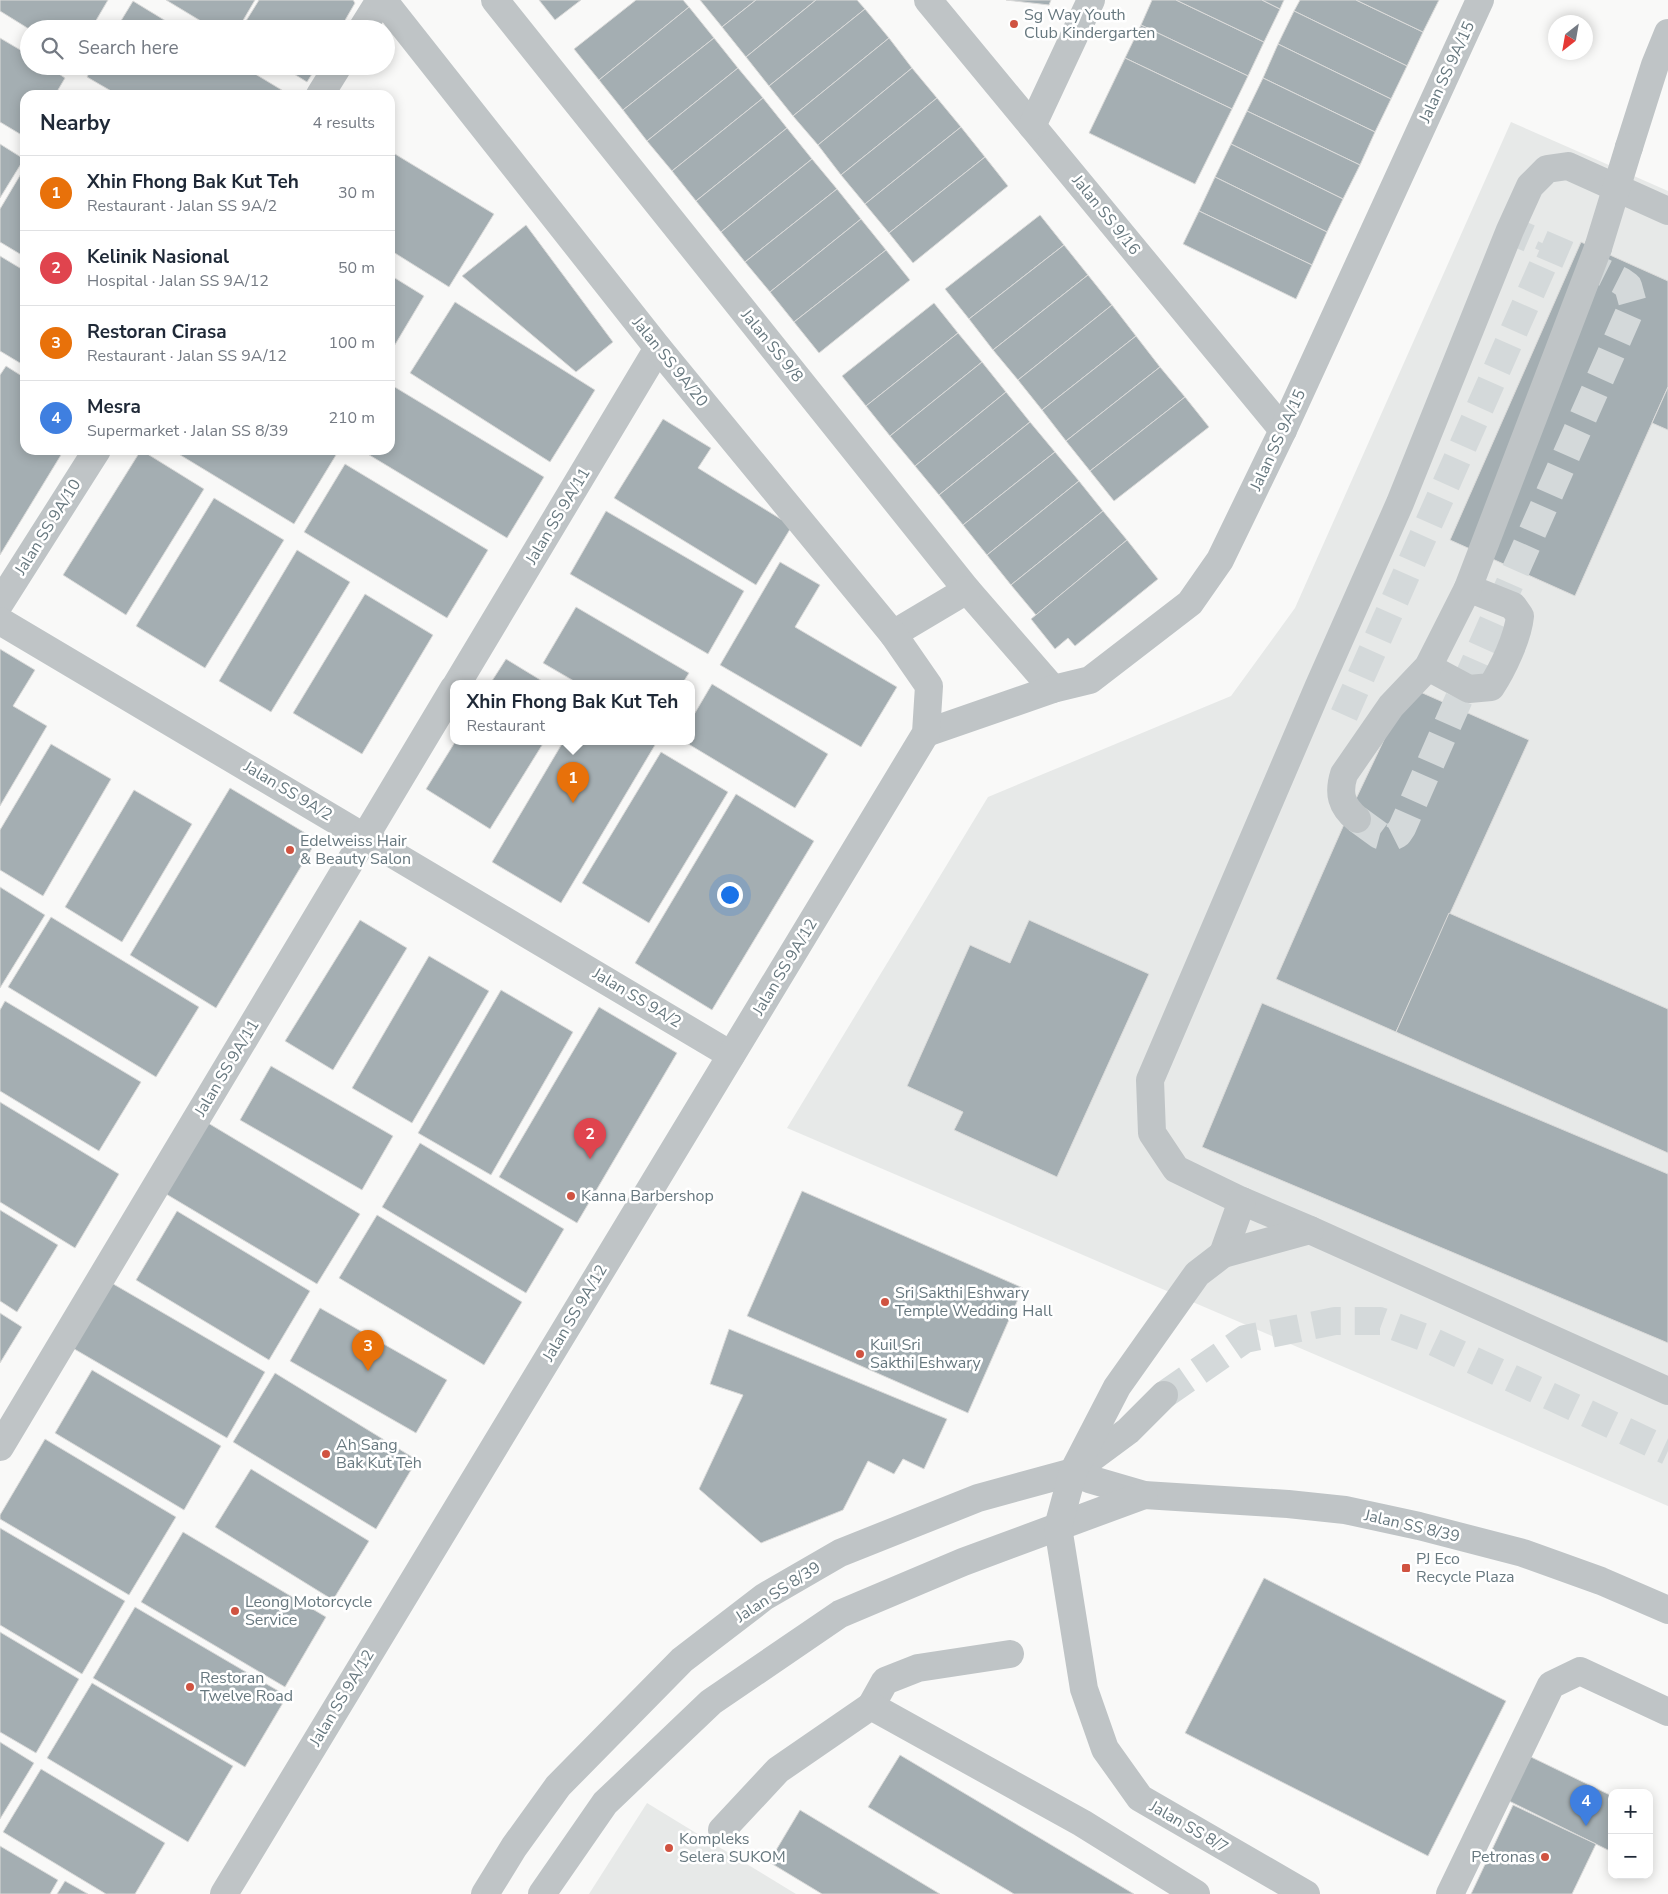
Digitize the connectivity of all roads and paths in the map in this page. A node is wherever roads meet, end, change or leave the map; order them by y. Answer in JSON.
{"nodes":[{"id":1,"x":381,"y":0,"type":"edge"},
{"id":2,"x":495,"y":0,"type":"edge"},
{"id":3,"x":928,"y":0,"type":"edge"},
{"id":4,"x":1091,"y":0,"type":"edge"},
{"id":5,"x":1480,"y":0,"type":"edge"},
{"id":6,"x":368,"y":20,"type":"edge"},
{"id":7,"x":1668,"y":34,"type":"edge"},
{"id":8,"x":332,"y":75,"type":"edge"},
{"id":9,"x":323,"y":90,"type":"edge"},
{"id":10,"x":1032,"y":126,"type":"junction"},
{"id":11,"x":1668,"y":211,"type":"edge"},
{"id":12,"x":658,"y":348,"type":"junction"},
{"id":13,"x":1283,"y":430,"type":"junction"},
{"id":14,"x":93,"y":455,"type":"edge"},
{"id":15,"x":1468,"y":588,"type":"junction"},
{"id":16,"x":966,"y":590,"type":"junction"},
{"id":17,"x":0,"y":603,"type":"edge"},
{"id":18,"x":0,"y":621,"type":"edge"},
{"id":19,"x":893,"y":634,"type":"junction"},
{"id":20,"x":1428,"y":667,"type":"junction"},
{"id":21,"x":459,"y":680,"type":"edge"},
{"id":22,"x":1053,"y":689,"type":"junction"},
{"id":23,"x":450,"y":695,"type":"edge"},
{"id":24,"x":926,"y":733,"type":"junction"},
{"id":25,"x":1357,"y":819,"type":"tunnel mouth"},
{"id":26,"x":365,"y":837,"type":"junction"},
{"id":27,"x":731,"y":1055,"type":"junction"},
{"id":28,"x":1242,"y":1201,"type":"junction"},
{"id":29,"x":1310,"y":1230,"type":"junction"},
{"id":30,"x":1223,"y":1254,"type":"junction"},
{"id":31,"x":1668,"y":1391,"type":"edge"},
{"id":32,"x":1164,"y":1395,"type":"tunnel mouth"},
{"id":33,"x":0,"y":1447,"type":"edge"},
{"id":34,"x":1073,"y":1472,"type":"junction"},
{"id":35,"x":1144,"y":1495,"type":"junction"},
{"id":36,"x":1058,"y":1527,"type":"junction"},
{"id":37,"x":1668,"y":1610,"type":"edge"},
{"id":38,"x":1010,"y":1654,"type":"dead end"},
{"id":39,"x":871,"y":1706,"type":"junction"},
{"id":40,"x":1668,"y":1712,"type":"edge"},
{"id":41,"x":722,"y":1830,"type":"dead end"},
{"id":42,"x":224,"y":1894,"type":"edge"},
{"id":43,"x":485,"y":1894,"type":"edge"},
{"id":44,"x":542,"y":1894,"type":"edge"},
{"id":45,"x":1196,"y":1894,"type":"edge"},
{"id":46,"x":1306,"y":1894,"type":"edge"},
{"id":47,"x":1450,"y":1894,"type":"edge"}],
"edges":[{"from":1,"to":6,"type":"street"},
{"from":1,"to":12,"type":"street","name":"Jalan SS 9A/20"},
{"from":2,"to":16,"type":"street","name":"Jalan SS 9/8"},
{"from":3,"to":10,"type":"street","name":"Jalan SS 9/16"},
{"from":4,"to":10,"type":"street"},
{"from":5,"to":13,"type":"street","name":"Jalan SS 9A/15"},
{"from":7,"to":15,"type":"street","bridge":true},
{"from":8,"to":9,"type":"street"},
{"from":10,"to":13,"type":"street","name":"Jalan SS 9/16"},
{"from":11,"to":28,"type":"street"},
{"from":12,"to":19,"type":"street","name":"Jalan SS 9A/20"},
{"from":12,"to":21,"type":"street","name":"Jalan SS 9A/11"},
{"from":13,"to":22,"type":"street","name":"Jalan SS 9A/15"},
{"from":14,"to":17,"type":"street","name":"Jalan SS 9A/10"},
{"from":15,"to":20,"type":"street"},
{"from":15,"to":20,"type":"street"},
{"from":16,"to":19,"type":"street"},
{"from":16,"to":22,"type":"street","name":"Jalan SS 9/8"},
{"from":18,"to":26,"type":"street","name":"Jalan SS 9A/2"},
{"from":19,"to":24,"type":"street","name":"Jalan SS 9A/20"},
{"from":20,"to":25,"type":"street"},
{"from":22,"to":24,"type":"street","name":"Jalan SS 9A/15"},
{"from":23,"to":26,"type":"street","name":"Jalan SS 9A/11"},
{"from":24,"to":27,"type":"street","name":"Jalan SS 9A/12"},
{"from":26,"to":27,"type":"street","name":"Jalan SS 9A/2"},
{"from":26,"to":33,"type":"street","name":"Jalan SS 9A/11"},
{"from":27,"to":42,"type":"street","name":"Jalan SS 9A/12"},
{"from":28,"to":29,"type":"street"},
{"from":28,"to":30,"type":"street"},
{"from":29,"to":30,"type":"street"},
{"from":29,"to":31,"type":"street"},
{"from":30,"to":34,"type":"street"},
{"from":32,"to":34,"type":"street"},
{"from":34,"to":35,"type":"street","name":"Jalan SS 8/39"},
{"from":34,"to":36,"type":"street"},
{"from":34,"to":43,"type":"street","name":"Jalan SS 8/39"},
{"from":35,"to":36,"type":"street","name":"Jalan SS 8/39"},
{"from":35,"to":37,"type":"street","name":"Jalan SS 8/39"},
{"from":36,"to":44,"type":"street","name":"Jalan SS 8/39"},
{"from":36,"to":46,"type":"street","name":"Jalan SS 8/7"},
{"from":38,"to":39,"type":"street"},
{"from":39,"to":41,"type":"street"},
{"from":39,"to":45,"type":"street"},
{"from":40,"to":47,"type":"street"}]}
